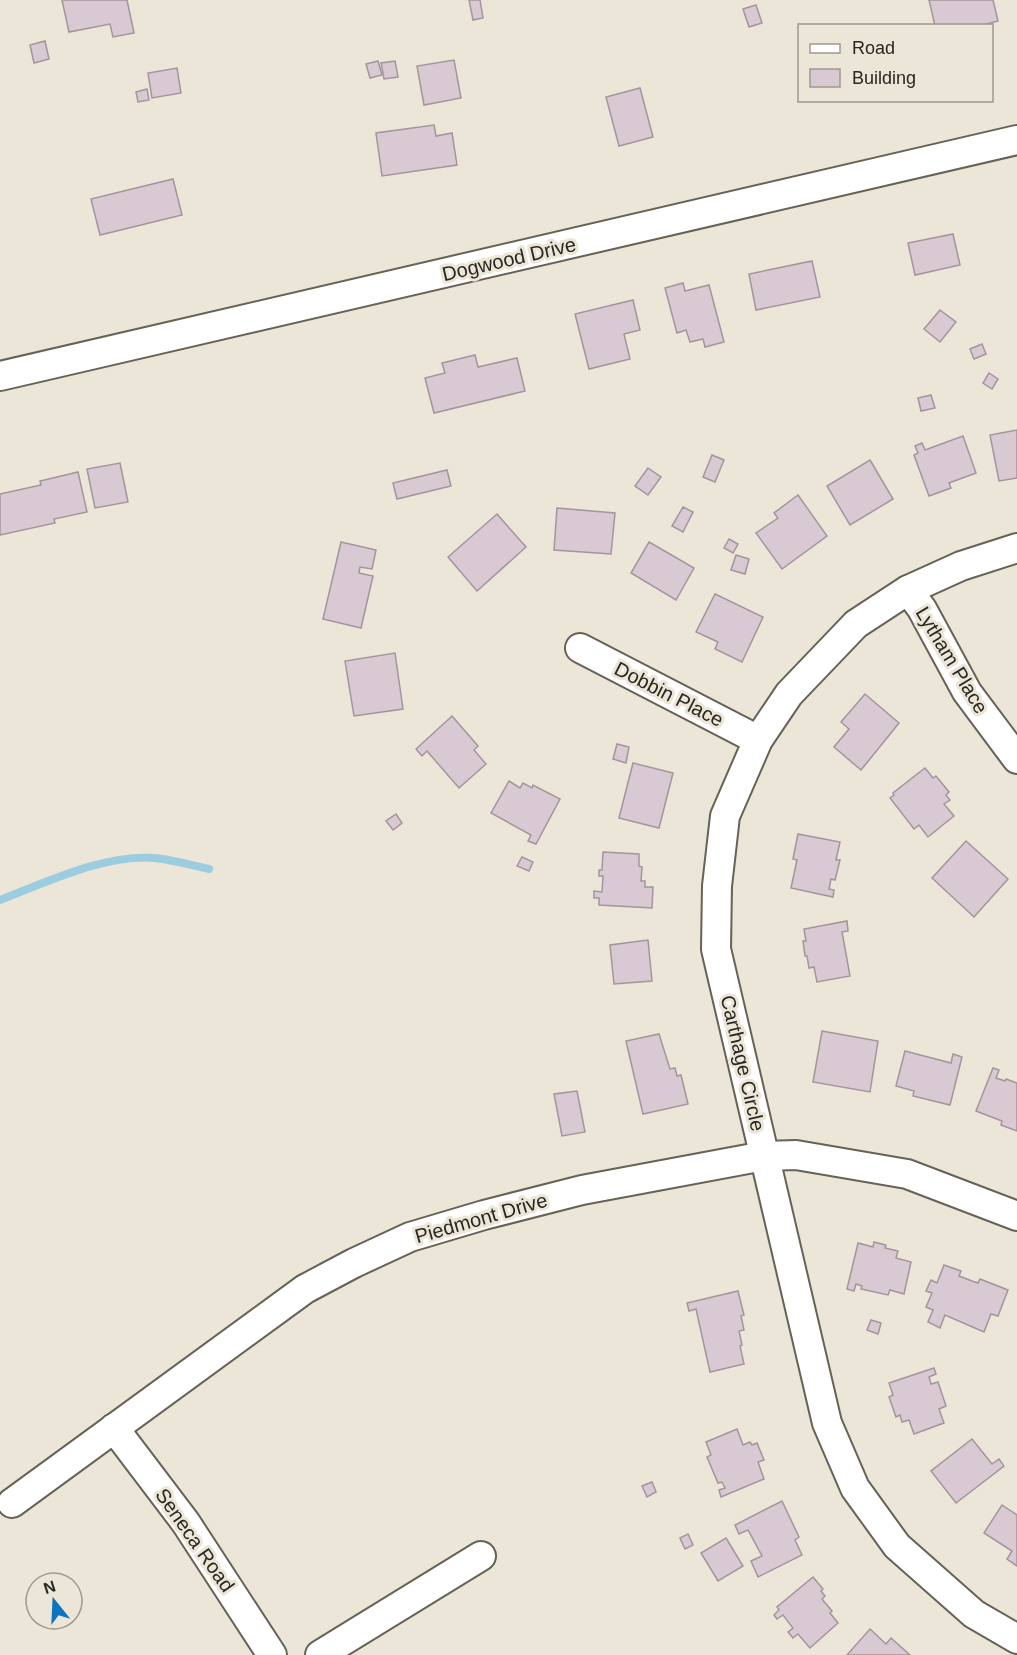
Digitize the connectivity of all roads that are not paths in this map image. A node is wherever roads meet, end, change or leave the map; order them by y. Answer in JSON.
{"nodes":[{"id":1,"x":1017,"y":140,"type":"edge"},
{"id":2,"x":0,"y":376,"type":"edge"},
{"id":3,"x":1017,"y":548,"type":"edge"},
{"id":4,"x":908,"y":590,"type":"junction"},
{"id":5,"x":580,"y":648,"type":"dead end"},
{"id":6,"x":758,"y":740,"type":"junction"},
{"id":7,"x":1017,"y":759,"type":"edge"},
{"id":8,"x":764,"y":1156,"type":"junction"},
{"id":9,"x":1017,"y":1216,"type":"edge"},
{"id":10,"x":114,"y":1428,"type":"junction"},
{"id":11,"x":12,"y":1503,"type":"dead end"},
{"id":12,"x":481,"y":1556,"type":"dead end"},
{"id":13,"x":1017,"y":1639,"type":"edge"},
{"id":14,"x":272,"y":1655,"type":"edge"},
{"id":15,"x":320,"y":1655,"type":"edge"}],
"edges":[{"from":1,"to":2,"type":"street","name":"Dogwood Drive"},
{"from":3,"to":4,"type":"street","name":"Carthage Circle"},
{"from":4,"to":6,"type":"street","name":"Carthage Circle"},
{"from":4,"to":7,"type":"street","name":"Lytham Place"},
{"from":5,"to":6,"type":"street","name":"Dobbin Place"},
{"from":6,"to":8,"type":"street","name":"Carthage Circle"},
{"from":8,"to":9,"type":"street","name":"Piedmont Drive"},
{"from":8,"to":10,"type":"street","name":"Piedmont Drive"},
{"from":8,"to":13,"type":"street","name":"Carthage Circle"},
{"from":10,"to":11,"type":"street","name":"Piedmont Drive"},
{"from":10,"to":14,"type":"street","name":"Seneca Road"},
{"from":12,"to":15,"type":"street"}]}
